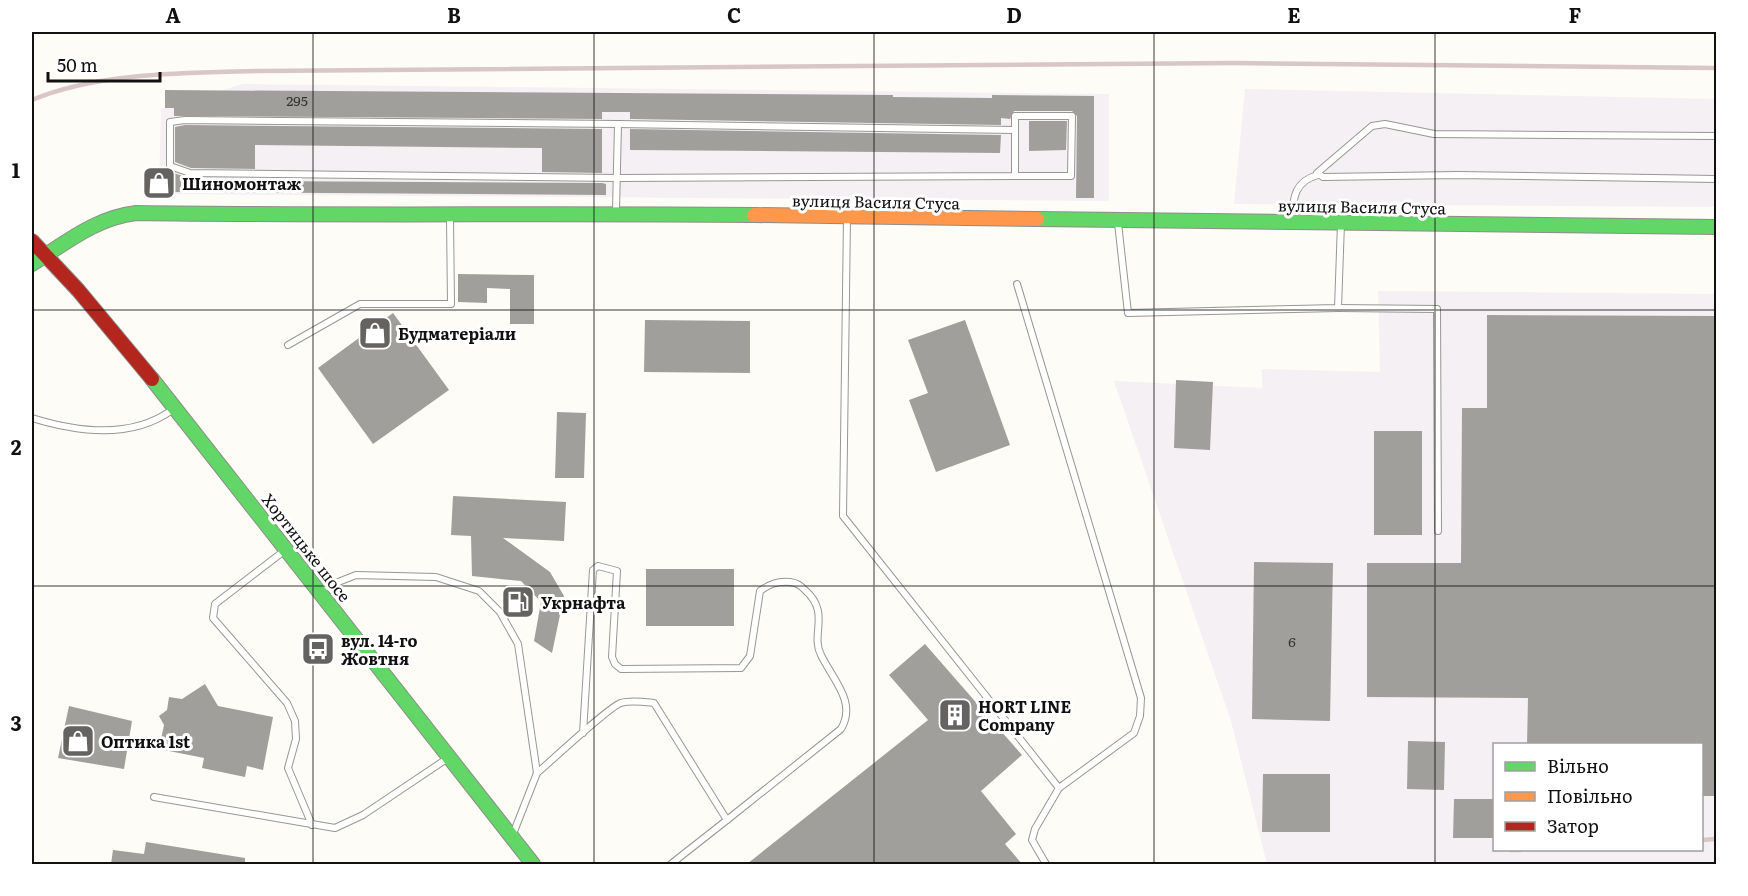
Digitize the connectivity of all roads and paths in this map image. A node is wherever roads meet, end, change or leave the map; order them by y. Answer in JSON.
{"nodes":[{"id":1,"x":618,"y":124,"type":"junction"},
{"id":2,"x":1015,"y":130,"type":"junction"},
{"id":3,"x":1716,"y":136,"type":"edge"},
{"id":4,"x":1318,"y":175,"type":"junction"},
{"id":5,"x":1015,"y":176,"type":"junction"},
{"id":6,"x":617,"y":178,"type":"junction"},
{"id":7,"x":1716,"y":179,"type":"edge"},
{"id":8,"x":616,"y":213,"type":"junction"},
{"id":9,"x":450,"y":214,"type":"junction"},
{"id":10,"x":847,"y":217,"type":"junction"},
{"id":11,"x":1118,"y":220,"type":"junction"},
{"id":12,"x":1292,"y":222,"type":"junction"},
{"id":13,"x":1341,"y":222,"type":"junction"},
{"id":14,"x":1716,"y":226,"type":"edge"},
{"id":15,"x":32,"y":241,"type":"edge"},
{"id":16,"x":46,"y":255,"type":"junction"},
{"id":17,"x":32,"y":264,"type":"edge"},
{"id":18,"x":1017,"y":284,"type":"dead end"},
{"id":19,"x":1338,"y":308,"type":"junction"},
{"id":20,"x":288,"y":345,"type":"dead end"},
{"id":21,"x":175,"y":408,"type":"junction"},
{"id":22,"x":32,"y":418,"type":"edge"},
{"id":23,"x":1438,"y":531,"type":"dead end"},
{"id":24,"x":288,"y":549,"type":"junction"},
{"id":25,"x":320,"y":589,"type":"junction"},
{"id":26,"x":584,"y":733,"type":"junction"},
{"id":27,"x":448,"y":758,"type":"junction"},
{"id":28,"x":537,"y":773,"type":"junction"},
{"id":29,"x":1059,"y":788,"type":"junction"},
{"id":30,"x":154,"y":797,"type":"dead end"},
{"id":31,"x":727,"y":820,"type":"junction"},
{"id":32,"x":312,"y":825,"type":"junction"},
{"id":33,"x":512,"y":838,"type":"junction"},
{"id":34,"x":527,"y":862,"type":"edge"},
{"id":35,"x":671,"y":864,"type":"edge"},
{"id":36,"x":1046,"y":864,"type":"edge"}],
"edges":[{"from":1,"to":2,"type":"lane"},
{"from":1,"to":6,"type":"lane"},
{"from":1,"to":6,"type":"lane"},
{"from":2,"to":5,"type":"lane"},
{"from":2,"to":5,"type":"lane"},
{"from":3,"to":4,"type":"lane"},
{"from":4,"to":7,"type":"lane"},
{"from":4,"to":12,"type":"lane"},
{"from":5,"to":6,"type":"lane"},
{"from":6,"to":8,"type":"lane"},
{"from":8,"to":9,"type":"street","name":"вулиця Василя Стуса"},
{"from":8,"to":10,"type":"street","name":"вулиця Василя Стуса"},
{"from":9,"to":16,"type":"street","name":"вулиця Василя Стуса"},
{"from":9,"to":20,"type":"lane"},
{"from":10,"to":11,"type":"street","name":"вулиця Василя Стуса"},
{"from":10,"to":29,"type":"lane"},
{"from":11,"to":12,"type":"street","name":"вулиця Василя Стуса"},
{"from":11,"to":19,"type":"lane"},
{"from":12,"to":13,"type":"street","name":"вулиця Василя Стуса"},
{"from":13,"to":14,"type":"street","name":"вулиця Василя Стуса"},
{"from":13,"to":19,"type":"lane"},
{"from":15,"to":16,"type":"street","name":"Хортицьке шосе"},
{"from":16,"to":17,"type":"street","name":"вулиця Василя Стуса"},
{"from":16,"to":21,"type":"street","name":"Хортицьке шосе"},
{"from":18,"to":29,"type":"lane"},
{"from":19,"to":23,"type":"lane"},
{"from":21,"to":22,"type":"lane"},
{"from":21,"to":24,"type":"street","name":"Хортицьке шосе"},
{"from":24,"to":25,"type":"street","name":"Хортицьке шосе"},
{"from":24,"to":32,"type":"lane"},
{"from":25,"to":27,"type":"street","name":"Хортицьке шосе"},
{"from":25,"to":28,"type":"lane"},
{"from":26,"to":28,"type":"lane"},
{"from":26,"to":31,"type":"lane"},
{"from":26,"to":31,"type":"lane"},
{"from":27,"to":32,"type":"lane"},
{"from":27,"to":33,"type":"street","name":"Хортицьке шосе"},
{"from":28,"to":33,"type":"lane"},
{"from":29,"to":36,"type":"lane"},
{"from":30,"to":32,"type":"lane"},
{"from":31,"to":35,"type":"lane"},
{"from":33,"to":34,"type":"street","name":"Хортицьке шосе"}]}
